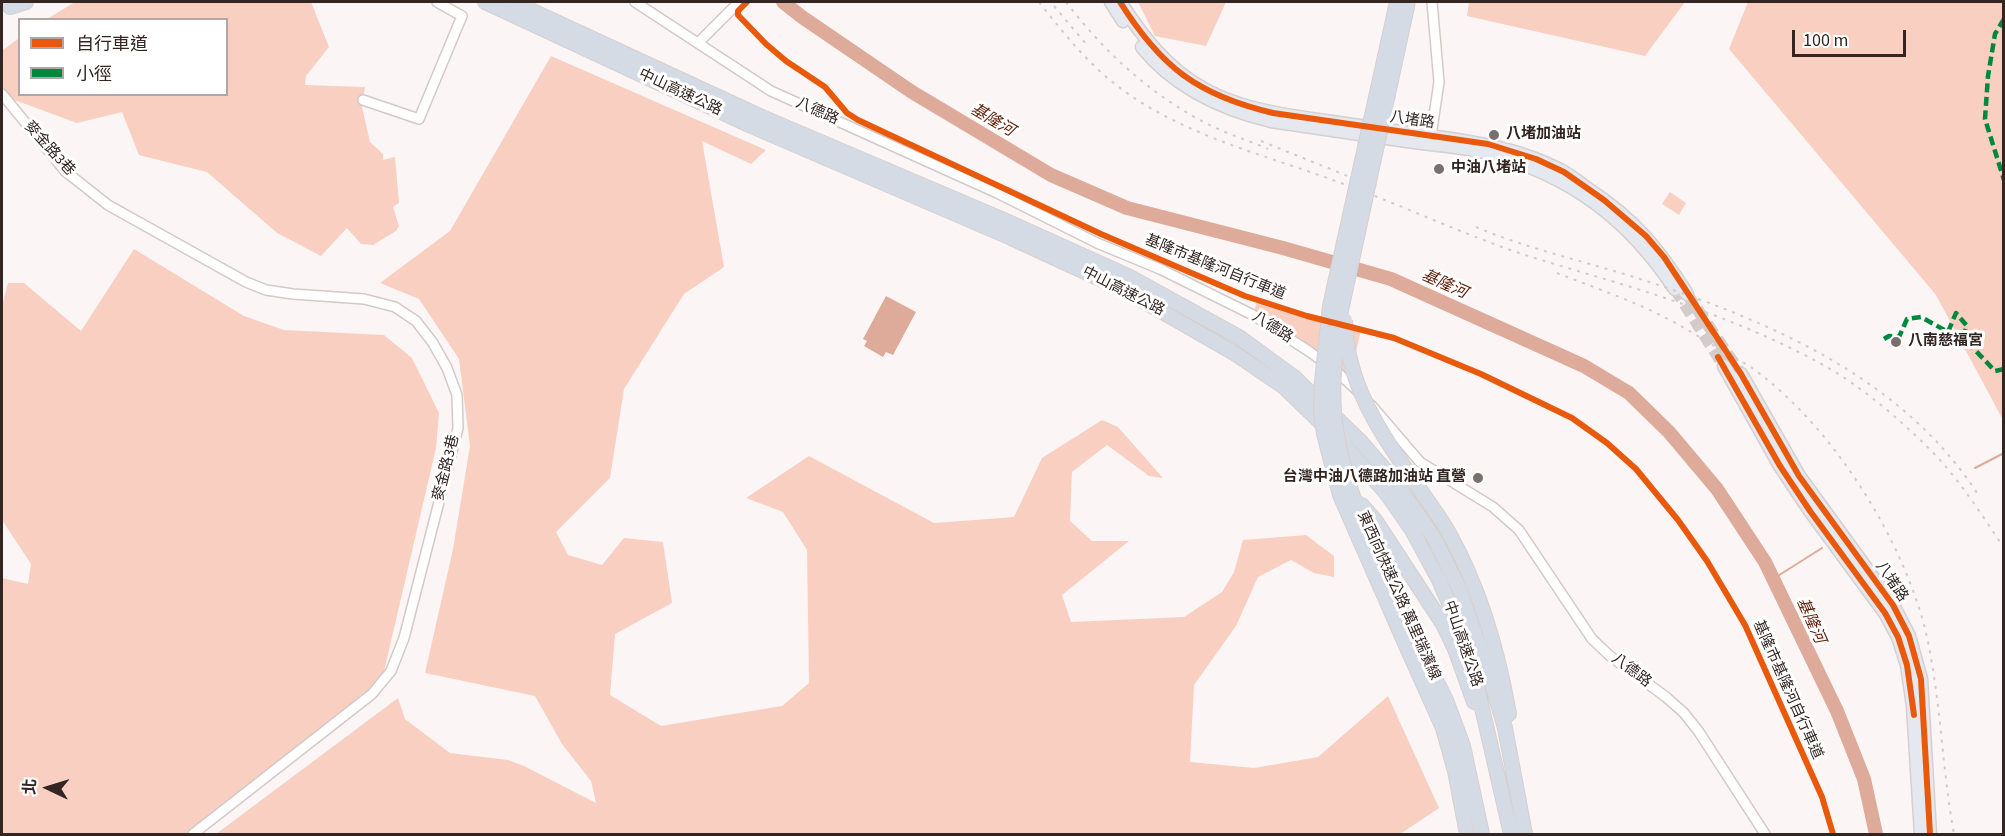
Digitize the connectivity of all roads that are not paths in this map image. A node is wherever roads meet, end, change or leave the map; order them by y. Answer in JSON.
{"nodes":[{"id":1,"x":26,"y":2,"type":"edge"},
{"id":2,"x":437,"y":2,"type":"edge"},
{"id":3,"x":485,"y":2,"type":"edge"},
{"id":4,"x":513,"y":2,"type":"edge"},
{"id":5,"x":635,"y":2,"type":"edge"},
{"id":6,"x":739,"y":2,"type":"edge"},
{"id":7,"x":1111,"y":2,"type":"edge"},
{"id":8,"x":1120,"y":2,"type":"edge"},
{"id":9,"x":1395,"y":2,"type":"edge"},
{"id":10,"x":1403,"y":2,"type":"edge"},
{"id":11,"x":1408,"y":2,"type":"edge"},
{"id":12,"x":1413,"y":2,"type":"edge"},
{"id":13,"x":1432,"y":2,"type":"edge"},
{"id":14,"x":10,"y":7,"type":"edge"},
{"id":15,"x":698,"y":43,"type":"junction"},
{"id":16,"x":2,"y":94,"type":"edge"},
{"id":17,"x":363,"y":100,"type":"dead end"},
{"id":18,"x":1431,"y":136,"type":"junction"},
{"id":19,"x":1675,"y":290,"type":"tunnel mouth"},
{"id":20,"x":1687,"y":294,"type":"tunnel mouth"},
{"id":21,"x":1724,"y":366,"type":"tunnel mouth"},
{"id":22,"x":1741,"y":374,"type":"tunnel mouth"},
{"id":23,"x":1414,"y":648,"type":"junction"},
{"id":24,"x":1518,"y":793,"type":"junction"},
{"id":25,"x":1508,"y":815,"type":"junction"},
{"id":26,"x":193,"y":834,"type":"edge"},
{"id":27,"x":1467,"y":834,"type":"edge"},
{"id":28,"x":1482,"y":834,"type":"edge"},
{"id":29,"x":1511,"y":834,"type":"edge"},
{"id":30,"x":1525,"y":834,"type":"edge"},
{"id":31,"x":1765,"y":834,"type":"edge"},
{"id":32,"x":1921,"y":834,"type":"edge"},
{"id":33,"x":1930,"y":834,"type":"edge"}],
"edges":[{"from":1,"to":14,"type":"highway"},
{"from":2,"to":17,"type":"street"},
{"from":3,"to":25,"type":"highway","name":"中山高速公路"},
{"from":4,"to":24,"type":"highway","name":"中山高速公路"},
{"from":5,"to":15,"type":"street","name":"八德路"},
{"from":6,"to":15,"type":"street"},
{"from":7,"to":19,"type":"main road","name":"八堵路"},
{"from":8,"to":18,"type":"main road","name":"八堵路"},
{"from":9,"to":23,"type":"highway","name":"東西向快速公路 萬里瑞濱線","bridge":true},
{"from":10,"to":25,"type":"highway","bridge":true},
{"from":11,"to":23,"type":"highway","name":"東西向快速公路 萬里瑞濱線","bridge":true},
{"from":12,"to":24,"type":"highway","bridge":true},
{"from":13,"to":18,"type":"street"},
{"from":15,"to":31,"type":"street","name":"八德路"},
{"from":16,"to":26,"type":"street","name":"麥金路3巷"},
{"from":18,"to":20,"type":"main road","name":"八堵路"},
{"from":21,"to":32,"type":"main road","name":"八堵路"},
{"from":22,"to":33,"type":"main road","name":"八堵路"},
{"from":23,"to":27,"type":"highway","name":"東西向快速公路 萬里瑞濱線"},
{"from":23,"to":28,"type":"highway","name":"東西向快速公路 萬里瑞濱線"},
{"from":24,"to":30,"type":"highway","name":"中山高速公路"},
{"from":25,"to":29,"type":"highway","name":"中山高速公路"}]}
